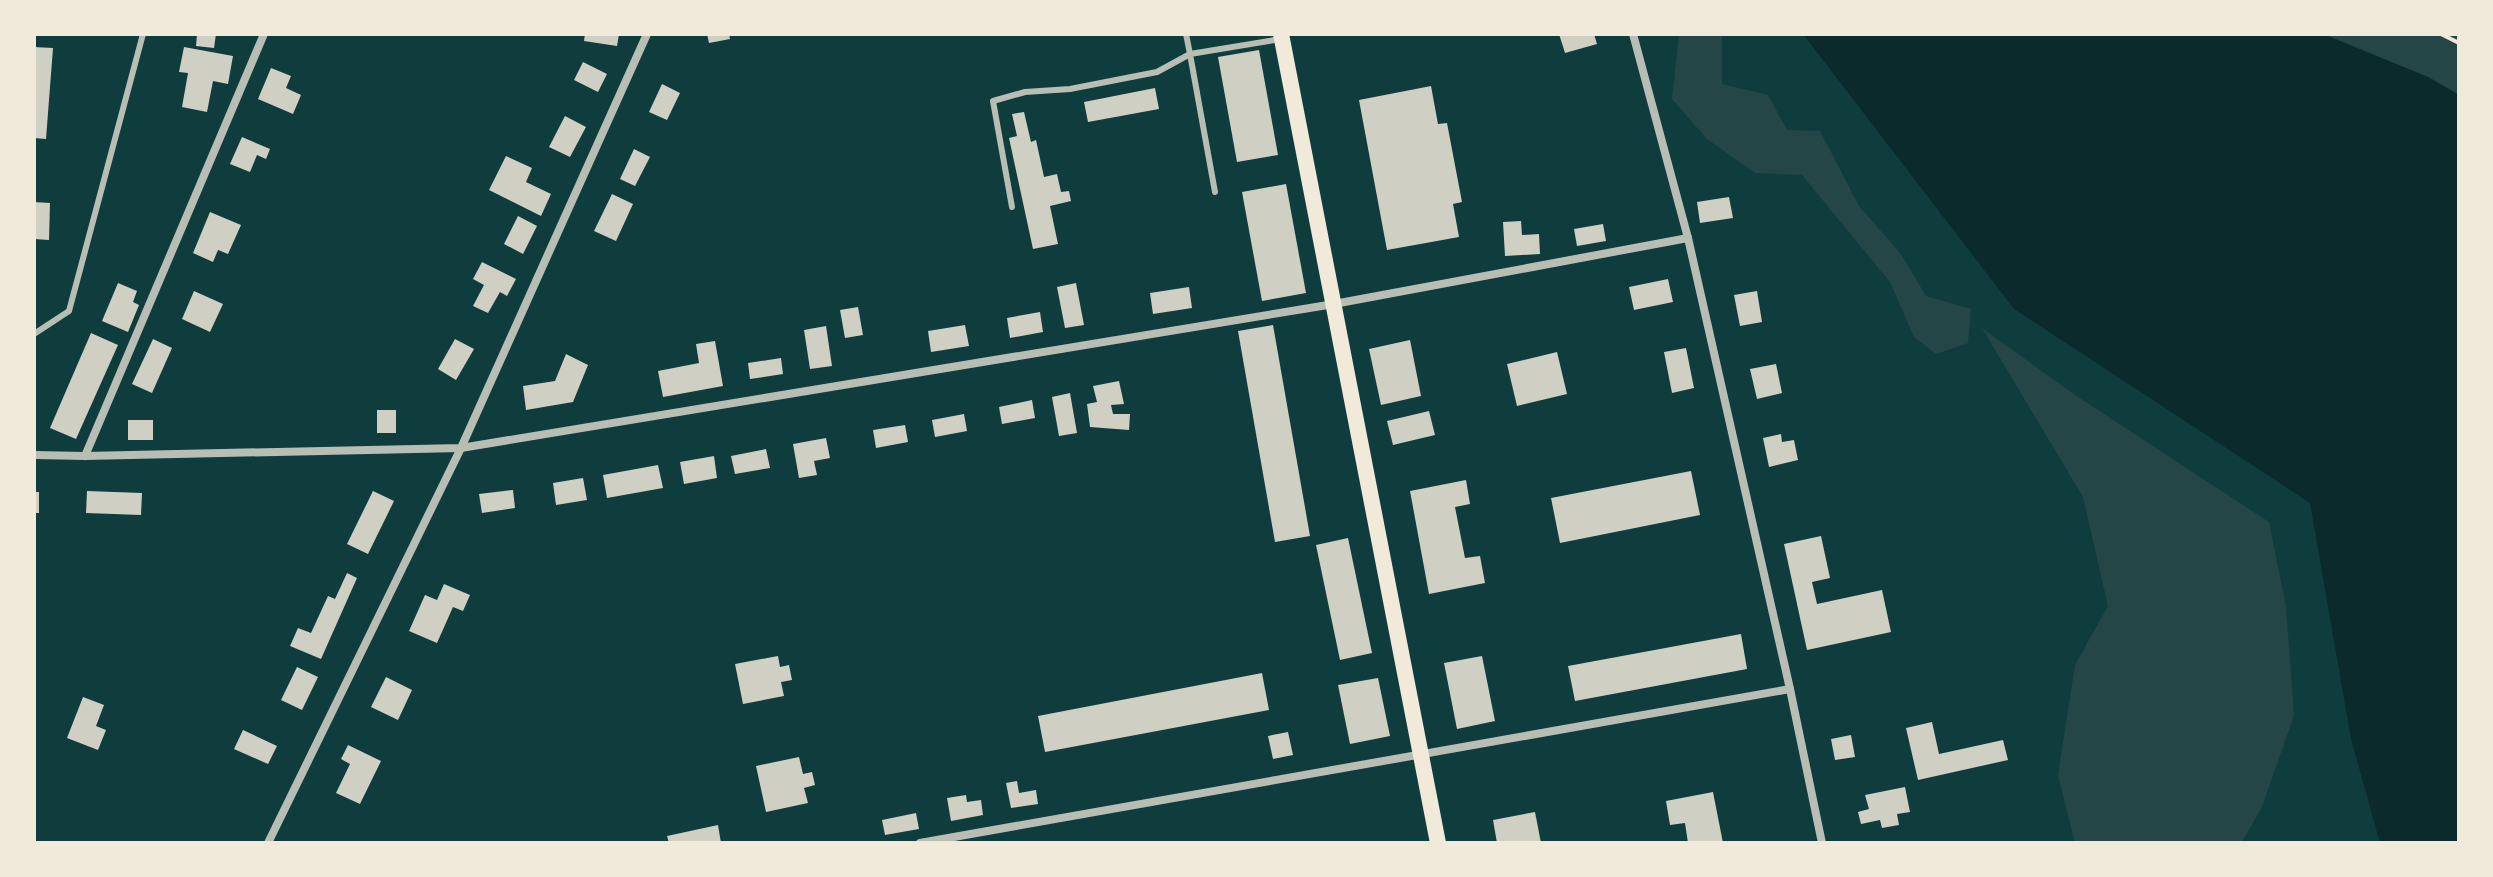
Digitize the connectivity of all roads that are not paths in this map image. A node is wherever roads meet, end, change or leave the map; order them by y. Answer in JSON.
{"nodes":[{"id":1,"x":143,"y":34,"type":"edge"},
{"id":2,"x":264,"y":34,"type":"edge"},
{"id":3,"x":647,"y":34,"type":"edge"},
{"id":4,"x":1186,"y":34,"type":"edge"},
{"id":5,"x":1633,"y":34,"type":"edge"},
{"id":6,"x":1281,"y":36,"type":"edge"},
{"id":7,"x":1190,"y":54,"type":"junction"},
{"id":8,"x":1215,"y":192,"type":"dead end"},
{"id":9,"x":1012,"y":207,"type":"dead end"},
{"id":10,"x":1688,"y":238,"type":"junction"},
{"id":11,"x":1334,"y":304,"type":"junction"},
{"id":12,"x":34,"y":334,"type":"edge"},
{"id":13,"x":461,"y":448,"type":"junction"},
{"id":14,"x":34,"y":455,"type":"edge"},
{"id":15,"x":85,"y":456,"type":"junction"},
{"id":16,"x":1790,"y":689,"type":"junction"},
{"id":17,"x":1422,"y":754,"type":"junction"},
{"id":18,"x":268,"y":843,"type":"edge"},
{"id":19,"x":920,"y":843,"type":"edge"},
{"id":20,"x":1438,"y":843,"type":"edge"},
{"id":21,"x":1822,"y":843,"type":"edge"}],
"edges":[{"from":1,"to":12,"type":"lane"},
{"from":2,"to":15,"type":"street"},
{"from":3,"to":13,"type":"street"},
{"from":4,"to":7,"type":"lane"},
{"from":5,"to":10,"type":"street"},
{"from":6,"to":7,"type":"lane"},
{"from":6,"to":11,"type":"main road"},
{"from":7,"to":8,"type":"lane"},
{"from":7,"to":9,"type":"lane"},
{"from":10,"to":11,"type":"street"},
{"from":10,"to":16,"type":"street"},
{"from":11,"to":13,"type":"street"},
{"from":11,"to":17,"type":"main road"},
{"from":13,"to":15,"type":"street"},
{"from":13,"to":18,"type":"street"},
{"from":14,"to":15,"type":"street"},
{"from":16,"to":17,"type":"street"},
{"from":16,"to":21,"type":"street"},
{"from":17,"to":19,"type":"street"},
{"from":17,"to":20,"type":"main road"}]}
